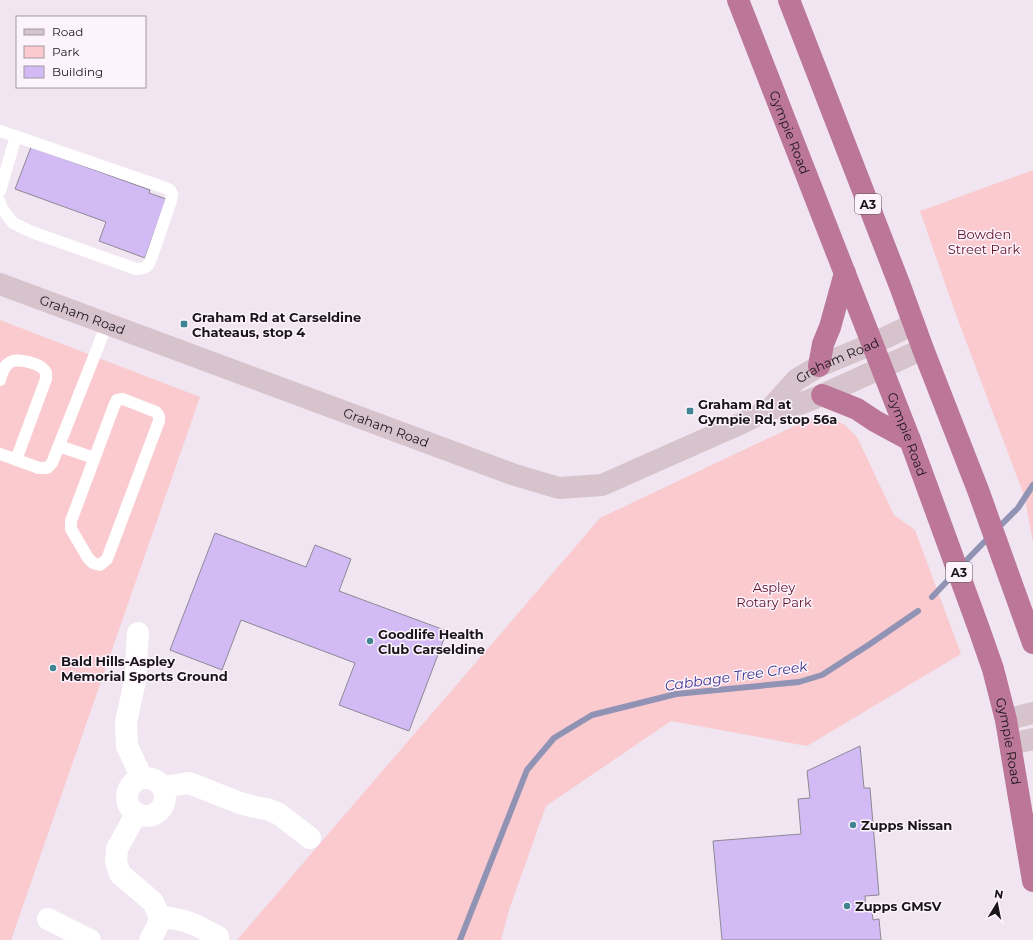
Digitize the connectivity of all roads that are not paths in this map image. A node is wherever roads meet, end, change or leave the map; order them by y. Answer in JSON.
{"nodes":[{"id":1,"x":738,"y":0,"type":"edge"},
{"id":2,"x":789,"y":0,"type":"edge"},
{"id":3,"x":0,"y":131,"type":"edge"},
{"id":4,"x":16,"y":136,"type":"junction"},
{"id":5,"x":0,"y":191,"type":"edge"},
{"id":6,"x":0,"y":202,"type":"edge"},
{"id":7,"x":845,"y":273,"type":"junction"},
{"id":8,"x":0,"y":284,"type":"edge"},
{"id":9,"x":107,"y":324,"type":"junction"},
{"id":10,"x":914,"y":324,"type":"junction"},
{"id":11,"x":872,"y":344,"type":"junction"},
{"id":12,"x":923,"y":349,"type":"junction"},
{"id":13,"x":819,"y":366,"type":"junction"},
{"id":14,"x":882,"y":367,"type":"junction"},
{"id":15,"x":0,"y":380,"type":"edge"},
{"id":16,"x":822,"y":395,"type":"junction"},
{"id":17,"x":770,"y":409,"type":"junction"},
{"id":18,"x":910,"y":440,"type":"junction"},
{"id":19,"x":59,"y":446,"type":"junction"},
{"id":20,"x":0,"y":454,"type":"edge"},
{"id":21,"x":94,"y":458,"type":"junction"},
{"id":22,"x":16,"y":460,"type":"junction"},
{"id":23,"x":138,"y":633,"type":"dead end"},
{"id":24,"x":1032,"y":639,"type":"edge"},
{"id":25,"x":1033,"y":713,"type":"edge"},
{"id":26,"x":1006,"y":720,"type":"junction"},
{"id":27,"x":1033,"y":739,"type":"edge"},
{"id":28,"x":1010,"y":744,"type":"junction"},
{"id":29,"x":142,"y":778,"type":"junction"},
{"id":30,"x":163,"y":787,"type":"junction"},
{"id":31,"x":136,"y":814,"type":"junction"},
{"id":32,"x":310,"y":838,"type":"dead end"},
{"id":33,"x":1033,"y":881,"type":"edge"},
{"id":34,"x":160,"y":916,"type":"junction"},
{"id":35,"x":48,"y":919,"type":"dead end"},
{"id":36,"x":218,"y":937,"type":"dead end"},
{"id":37,"x":90,"y":940,"type":"edge"},
{"id":38,"x":150,"y":940,"type":"edge"}],
"edges":[{"from":1,"to":7,"type":"highway","name":"Gympie Road","number":"A3"},
{"from":2,"to":10,"type":"highway","number":"A3"},
{"from":3,"to":4,"type":"lane"},
{"from":4,"to":5,"type":"lane"},
{"from":4,"to":6,"type":"lane"},
{"from":7,"to":11,"type":"highway","name":"Gympie Road","number":"A3"},
{"from":7,"to":13,"type":"highway"},
{"from":8,"to":9,"type":"street","name":"Graham Road"},
{"from":9,"to":17,"type":"street","name":"Graham Road"},
{"from":9,"to":19,"type":"lane"},
{"from":10,"to":11,"type":"street","name":"Graham Road"},
{"from":10,"to":12,"type":"highway","number":"A3"},
{"from":11,"to":13,"type":"street","name":"Graham Road"},
{"from":11,"to":14,"type":"highway","name":"Gympie Road","number":"A3"},
{"from":12,"to":14,"type":"street","name":"Graham Road"},
{"from":12,"to":24,"type":"highway","number":"A3"},
{"from":13,"to":17,"type":"street","name":"Graham Road"},
{"from":14,"to":16,"type":"street","name":"Graham Road"},
{"from":14,"to":18,"type":"highway","name":"Gympie Road","number":"A3"},
{"from":15,"to":22,"type":"lane"},
{"from":16,"to":17,"type":"street","name":"Graham Road"},
{"from":16,"to":18,"type":"highway"},
{"from":18,"to":26,"type":"highway","name":"Gympie Road","number":"A3"},
{"from":19,"to":21,"type":"lane"},
{"from":19,"to":22,"type":"lane"},
{"from":20,"to":22,"type":"lane"},
{"from":21,"to":21,"type":"lane"},
{"from":23,"to":29,"type":"street"},
{"from":25,"to":26,"type":"street"},
{"from":26,"to":28,"type":"highway","name":"Gympie Road","number":"A3"},
{"from":27,"to":28,"type":"street"},
{"from":28,"to":33,"type":"highway","name":"Gympie Road","number":"A3"},
{"from":29,"to":30,"type":"street"},
{"from":29,"to":31,"type":"street"},
{"from":30,"to":31,"type":"street"},
{"from":30,"to":32,"type":"street"},
{"from":31,"to":34,"type":"street"},
{"from":34,"to":36,"type":"street"},
{"from":34,"to":38,"type":"street"},
{"from":35,"to":37,"type":"street"}]}
